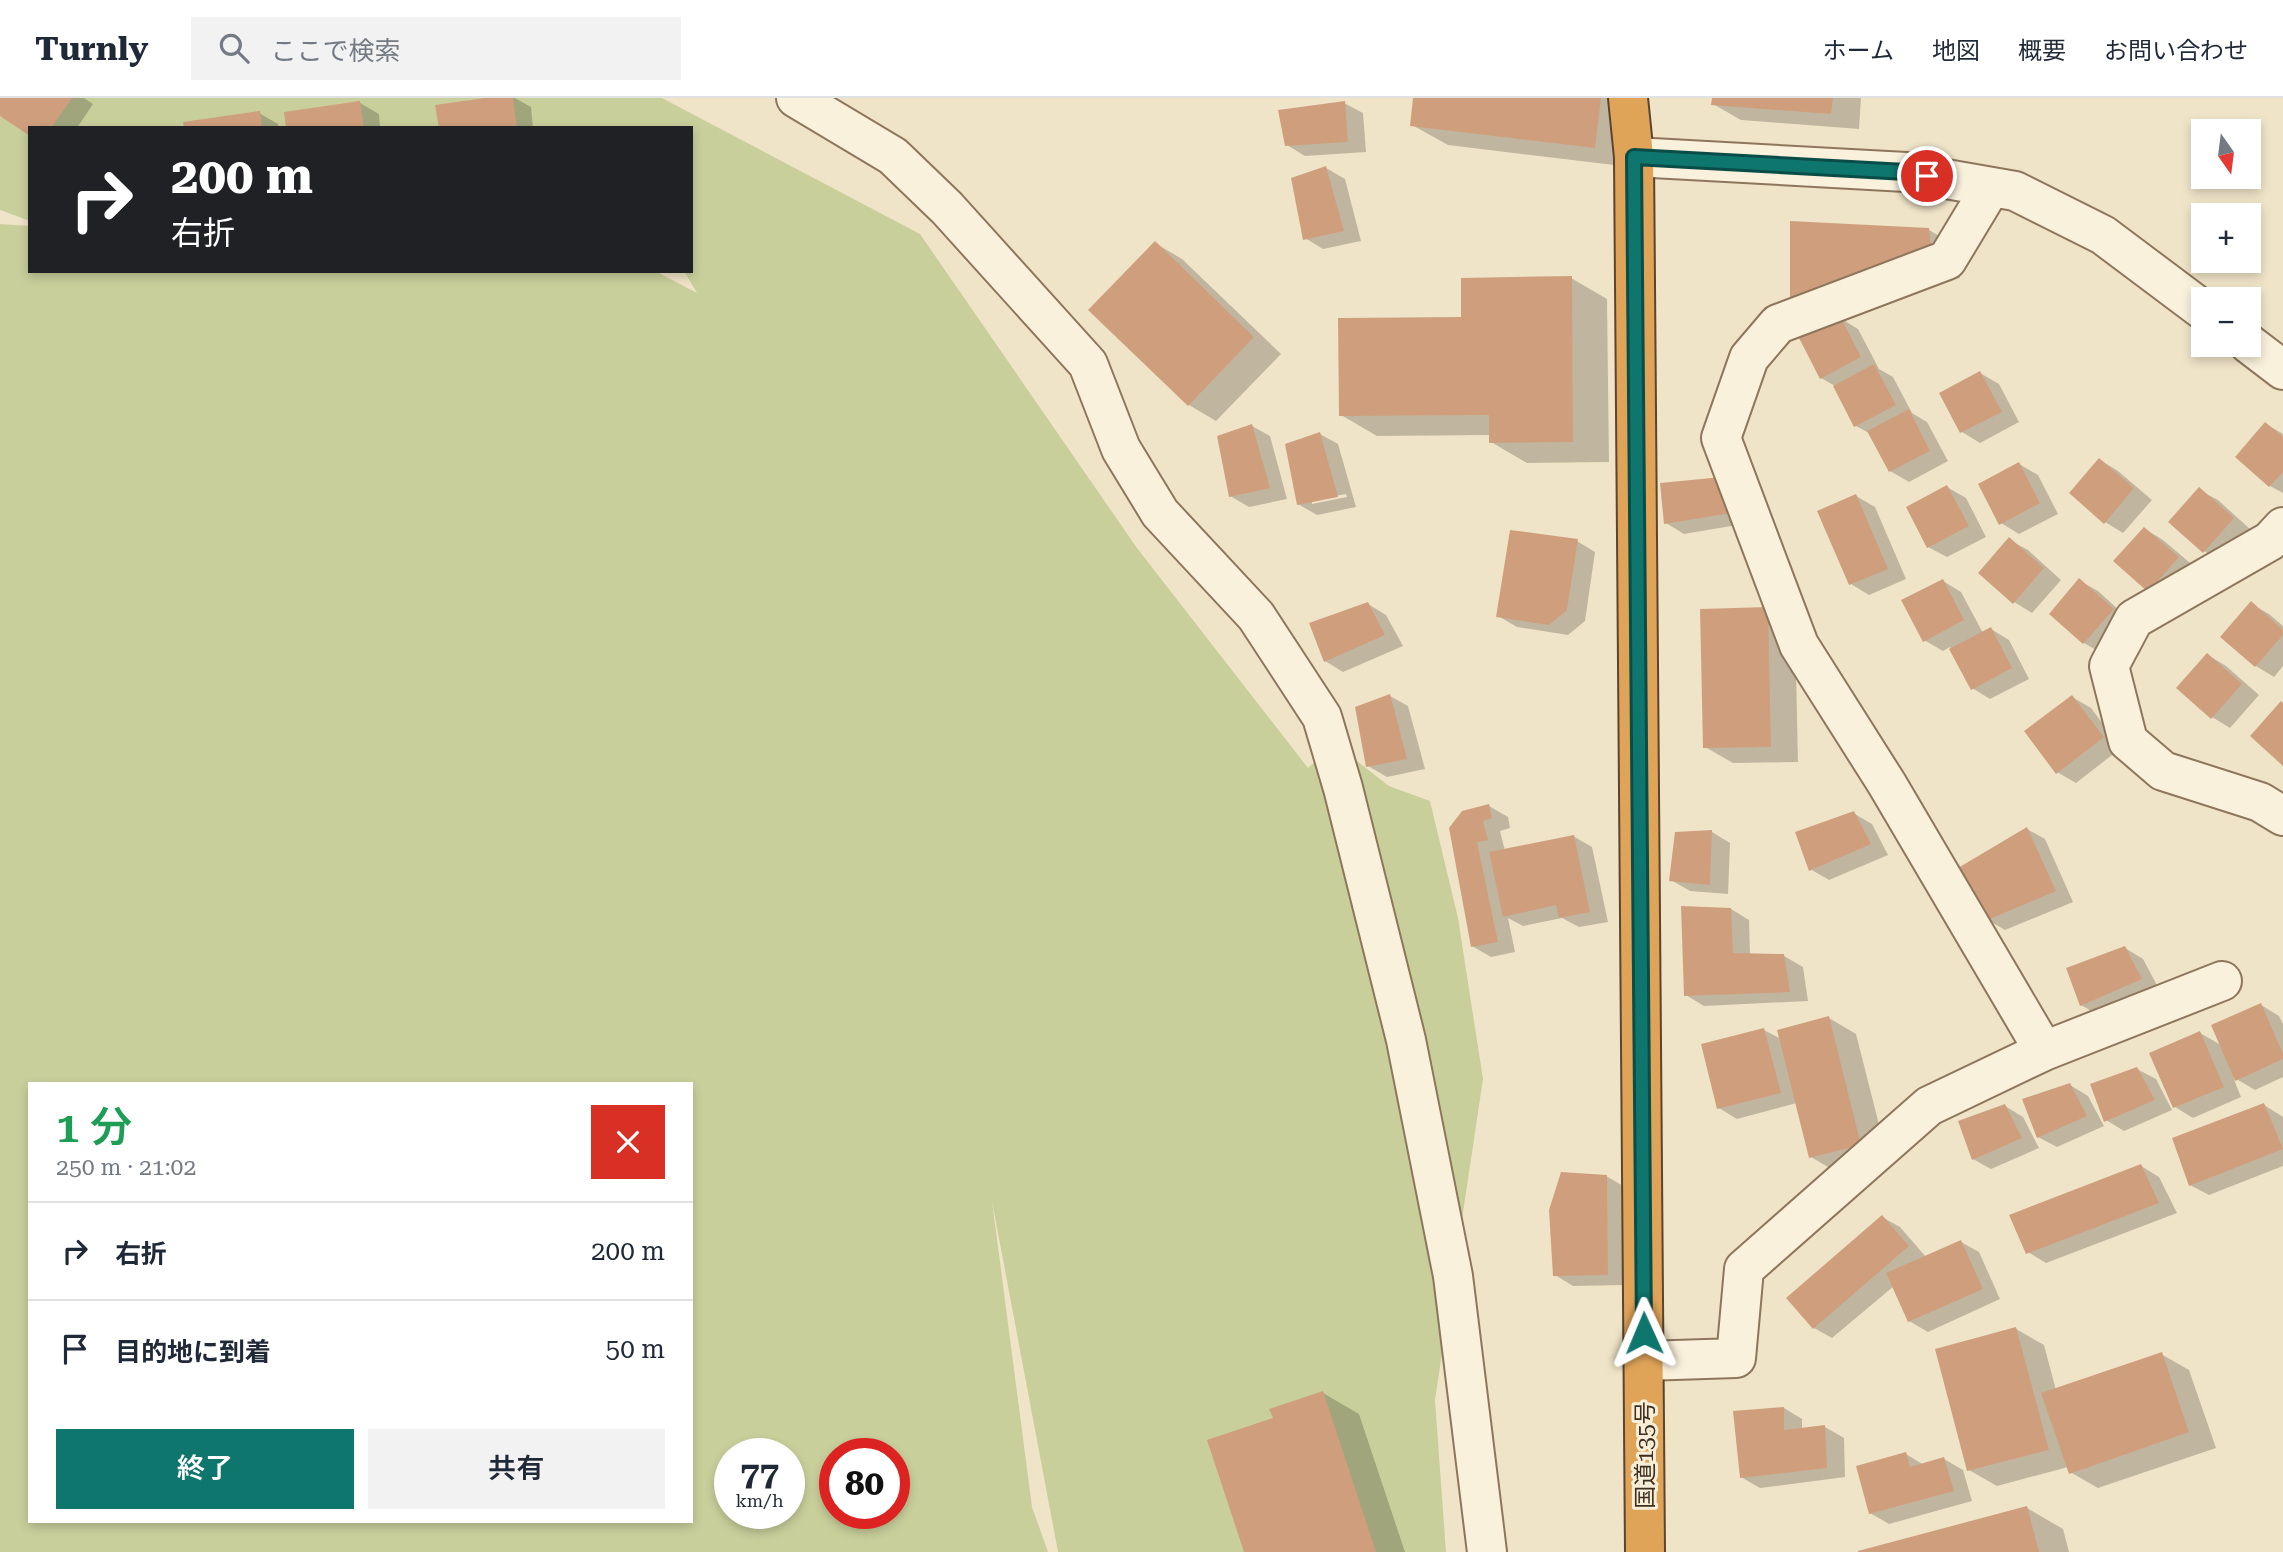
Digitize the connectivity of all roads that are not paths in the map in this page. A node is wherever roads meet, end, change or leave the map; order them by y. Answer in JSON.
{"nodes":[{"id":1,"x":796,"y":98,"type":"edge"},
{"id":2,"x":1628,"y":98,"type":"edge"},
{"id":3,"x":1634,"y":157,"type":"junction"},
{"id":4,"x":1991,"y":187,"type":"junction"},
{"id":5,"x":2191,"y":301,"type":"edge"},
{"id":6,"x":2261,"y":353,"type":"edge"},
{"id":7,"x":2283,"y":370,"type":"edge"},
{"id":8,"x":2283,"y":527,"type":"edge"},
{"id":9,"x":2283,"y":816,"type":"edge"},
{"id":10,"x":2222,"y":981,"type":"dead end"},
{"id":11,"x":2045,"y":1051,"type":"junction"},
{"id":12,"x":1644,"y":1361,"type":"junction"},
{"id":13,"x":1487,"y":1552,"type":"edge"},
{"id":14,"x":1645,"y":1552,"type":"edge"}],
"edges":[{"from":1,"to":13,"type":"street"},
{"from":2,"to":3,"type":"highway","name":"国道135号"},
{"from":3,"to":4,"type":"street"},
{"from":3,"to":12,"type":"highway","name":"国道135号"},
{"from":4,"to":5,"type":"street"},
{"from":4,"to":11,"type":"street"},
{"from":6,"to":7,"type":"street"},
{"from":8,"to":9,"type":"street"},
{"from":10,"to":11,"type":"street"},
{"from":11,"to":12,"type":"street"},
{"from":12,"to":14,"type":"highway","name":"国道135号"}]}
